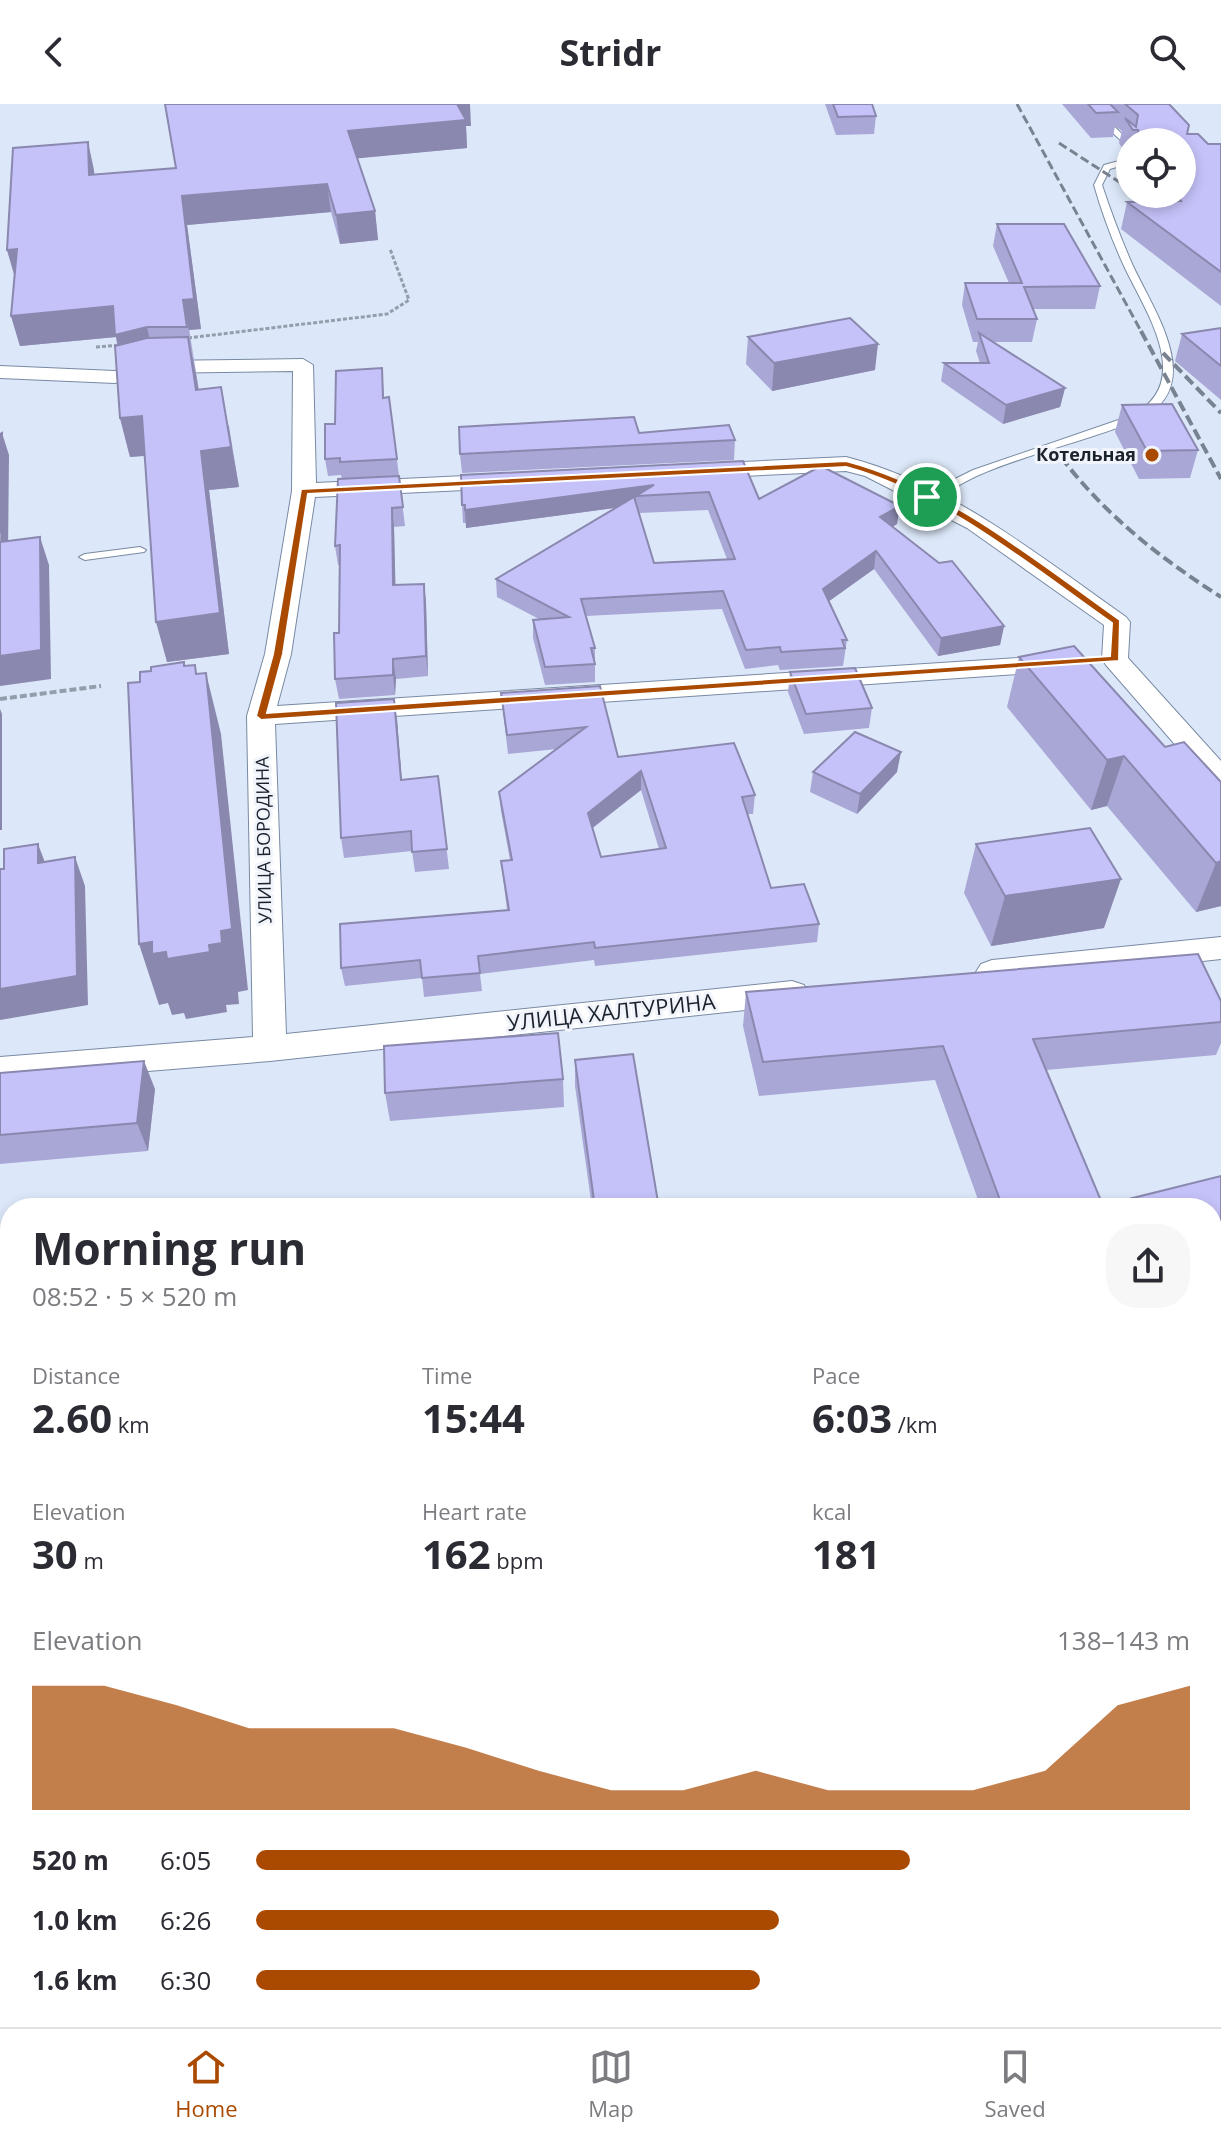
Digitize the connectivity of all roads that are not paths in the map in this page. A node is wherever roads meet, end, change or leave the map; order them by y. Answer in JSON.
{"nodes":[{"id":1,"x":1070,"y":104,"type":"edge"},
{"id":2,"x":1116,"y":132,"type":"edge"},
{"id":3,"x":1116,"y":164,"type":"edge"},
{"id":4,"x":0,"y":372,"type":"edge"},
{"id":5,"x":671,"y":473,"type":"edge"},
{"id":6,"x":527,"y":480,"type":"edge"},
{"id":7,"x":304,"y":491,"type":"junction"},
{"id":8,"x":927,"y":497,"type":"junction"},
{"id":9,"x":140,"y":550,"type":"dead end"},
{"id":10,"x":85,"y":557,"type":"dead end"},
{"id":11,"x":1115,"y":659,"type":"junction"},
{"id":12,"x":261,"y":716,"type":"junction"},
{"id":13,"x":1221,"y":779,"type":"edge"},
{"id":14,"x":1221,"y":948,"type":"edge"},
{"id":15,"x":958,"y":976,"type":"edge"},
{"id":16,"x":818,"y":990,"type":"edge"},
{"id":17,"x":270,"y":1048,"type":"junction"},
{"id":18,"x":0,"y":1070,"type":"edge"}],
"edges":[{"from":1,"to":2,"type":"lane"},
{"from":3,"to":8,"type":"lane"},
{"from":4,"to":7,"type":"street","name":"УЛИЦА БОРОДИНА"},
{"from":5,"to":8,"type":"street"},
{"from":6,"to":7,"type":"street"},
{"from":7,"to":12,"type":"street","name":"УЛИЦА БОРОДИНА"},
{"from":8,"to":11,"type":"street"},
{"from":9,"to":10,"type":"lane"},
{"from":11,"to":12,"type":"street"},
{"from":11,"to":13,"type":"street"},
{"from":12,"to":17,"type":"street","name":"УЛИЦА БОРОДИНА"},
{"from":14,"to":15,"type":"street"},
{"from":16,"to":17,"type":"street","name":"УЛИЦА ХАЛТУРИНА"},
{"from":17,"to":18,"type":"street","name":"УЛИЦА ХАЛТУРИНА"}]}
